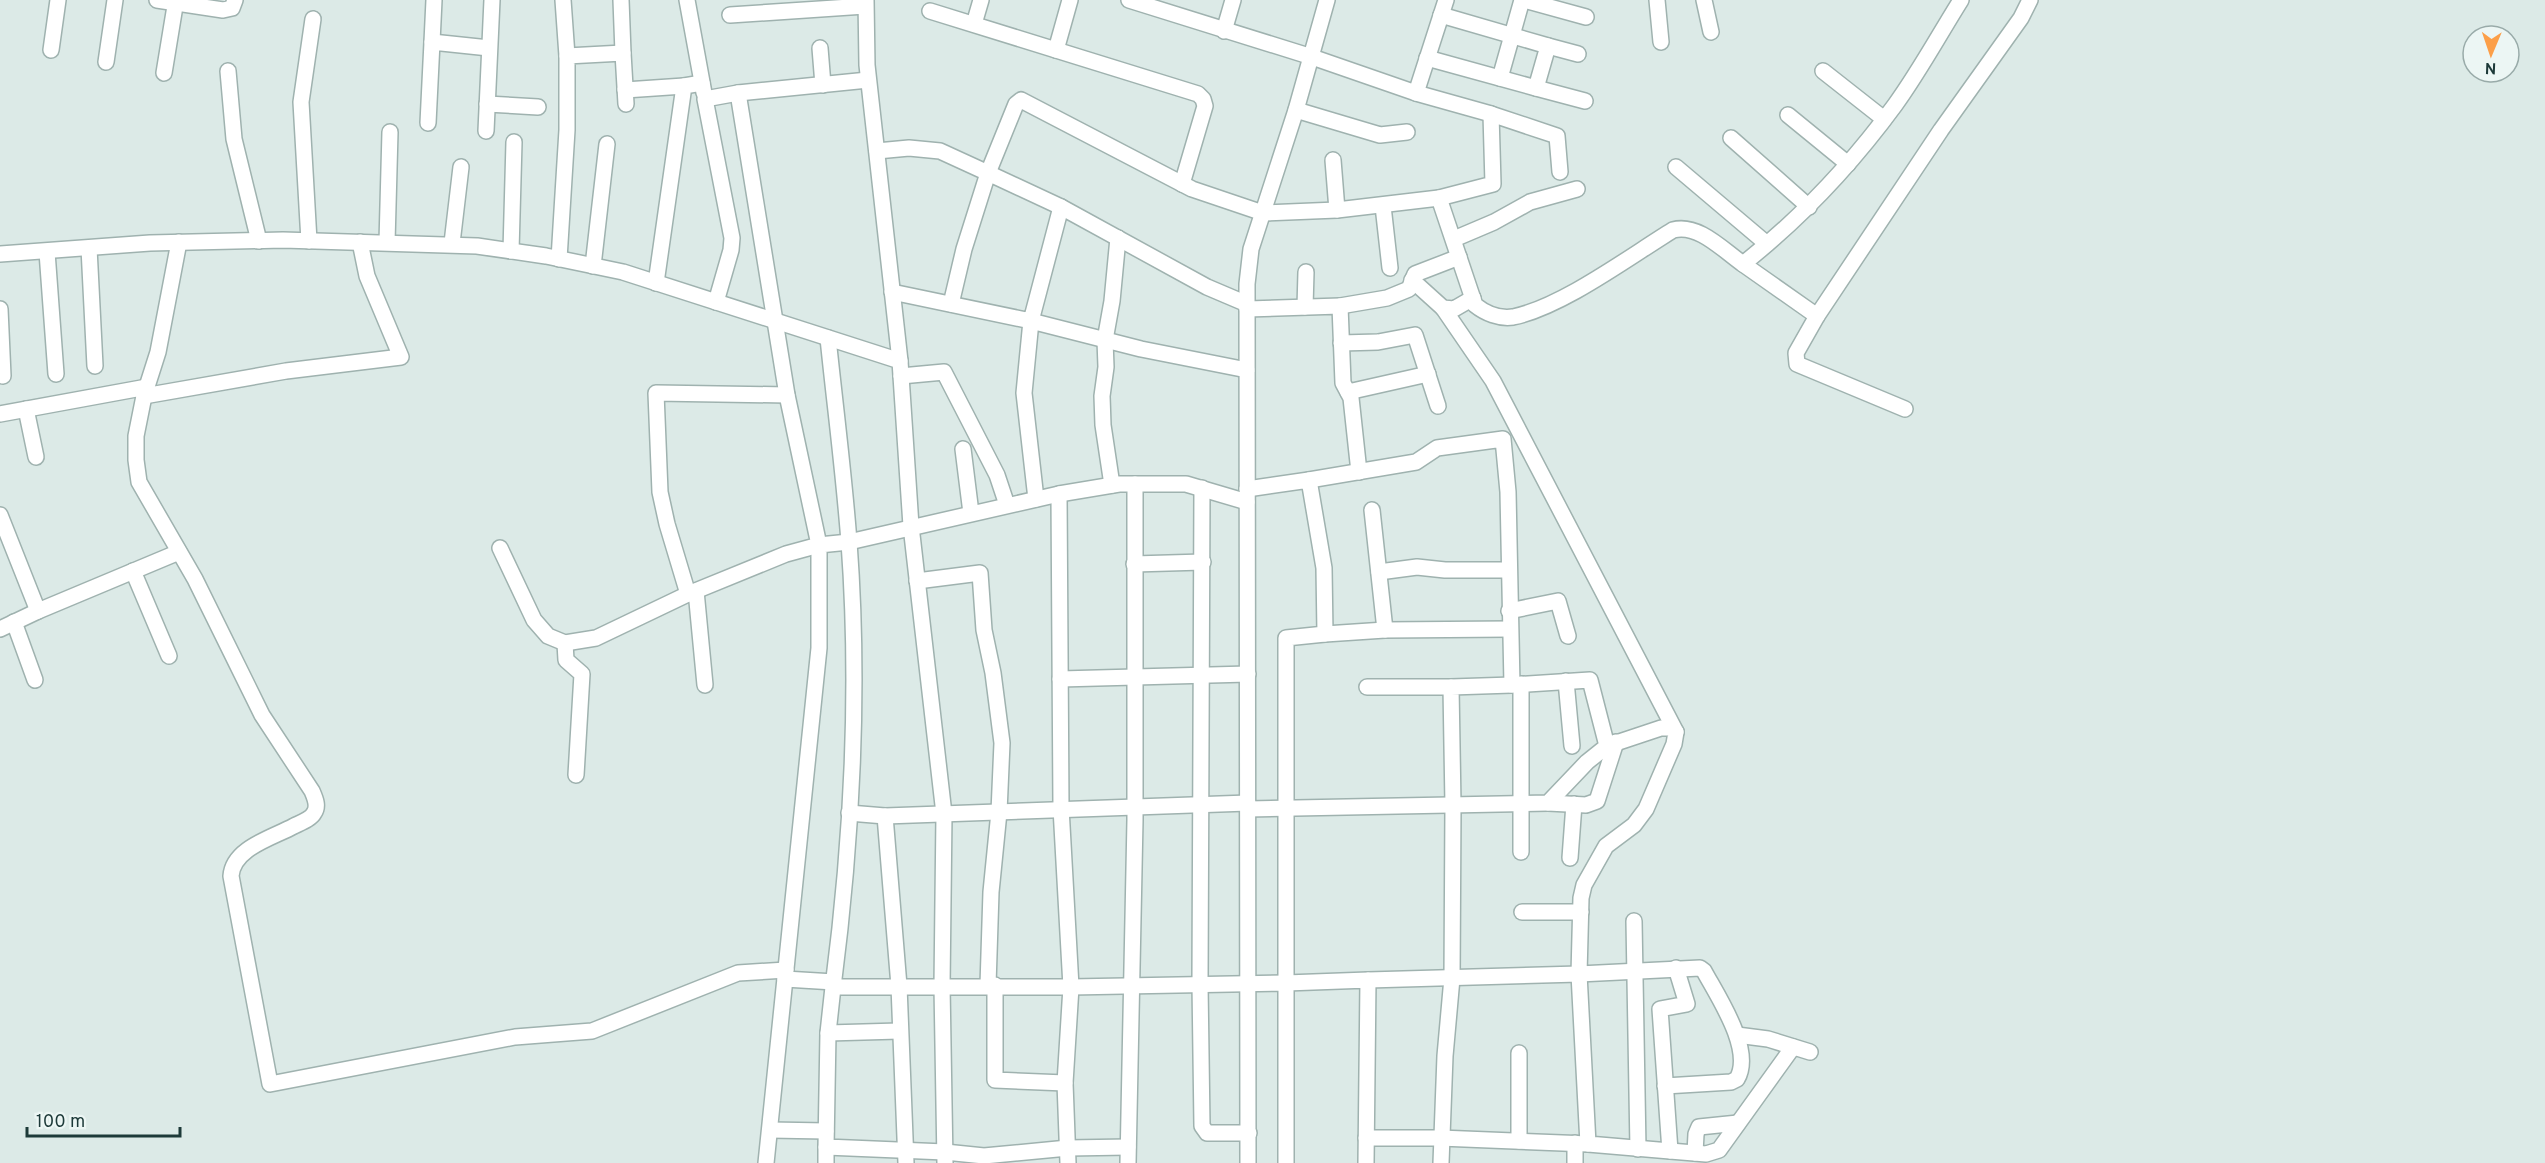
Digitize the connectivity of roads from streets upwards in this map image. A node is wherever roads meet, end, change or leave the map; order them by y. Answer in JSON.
{"nodes":[{"id":1,"x":58,"y":0,"type":"edge"},
{"id":2,"x":115,"y":0,"type":"edge"},
{"id":3,"x":157,"y":0,"type":"edge"},
{"id":4,"x":235,"y":0,"type":"edge"},
{"id":5,"x":434,"y":0,"type":"edge"},
{"id":6,"x":492,"y":0,"type":"edge"},
{"id":7,"x":563,"y":0,"type":"edge"},
{"id":8,"x":621,"y":0,"type":"edge"},
{"id":9,"x":687,"y":0,"type":"edge"},
{"id":10,"x":981,"y":0,"type":"edge"},
{"id":11,"x":1070,"y":0,"type":"edge"},
{"id":12,"x":1129,"y":0,"type":"edge"},
{"id":13,"x":1233,"y":0,"type":"edge"},
{"id":14,"x":1327,"y":0,"type":"edge"},
{"id":15,"x":1336,"y":0,"type":"edge"},
{"id":16,"x":1523,"y":0,"type":"edge"},
{"id":17,"x":1657,"y":0,"type":"edge"},
{"id":18,"x":1961,"y":0,"type":"edge"},
{"id":19,"x":2030,"y":0,"type":"edge"},
{"id":20,"x":1707,"y":1,"type":"edge"},
{"id":21,"x":176,"y":2,"type":"edge"},
{"id":22,"x":865,"y":3,"type":"edge"},
{"id":23,"x":1157,"y":4,"type":"edge"},
{"id":24,"x":1443,"y":8,"type":"edge"},
{"id":25,"x":930,"y":11,"type":"dead end"},
{"id":26,"x":730,"y":15,"type":"dead end"},
{"id":27,"x":1586,"y":17,"type":"dead end"},
{"id":28,"x":314,"y":19,"type":"dead end"},
{"id":29,"x":974,"y":24,"type":"junction"},
{"id":30,"x":1224,"y":31,"type":"junction"},
{"id":31,"x":1711,"y":32,"type":"dead end"},
{"id":32,"x":1511,"y":36,"type":"junction"},
{"id":33,"x":1317,"y":41,"type":"junction"},
{"id":34,"x":432,"y":42,"type":"junction"},
{"id":35,"x":1661,"y":42,"type":"dead end"},
{"id":36,"x":1548,"y":46,"type":"junction"},
{"id":37,"x":489,"y":48,"type":"junction"},
{"id":38,"x":820,"y":48,"type":"dead end"},
{"id":39,"x":51,"y":50,"type":"dead end"},
{"id":40,"x":1056,"y":50,"type":"junction"},
{"id":41,"x":623,"y":53,"type":"junction"},
{"id":42,"x":1578,"y":54,"type":"dead end"},
{"id":43,"x":567,"y":56,"type":"junction"},
{"id":44,"x":1312,"y":57,"type":"junction"},
{"id":45,"x":1427,"y":58,"type":"junction"},
{"id":46,"x":106,"y":62,"type":"dead end"},
{"id":47,"x":228,"y":71,"type":"dead end"},
{"id":48,"x":1823,"y":71,"type":"dead end"},
{"id":49,"x":165,"y":73,"type":"dead end"},
{"id":50,"x":1500,"y":78,"type":"junction"},
{"id":51,"x":868,"y":80,"type":"junction"},
{"id":52,"x":702,"y":83,"type":"junction"},
{"id":53,"x":823,"y":85,"type":"junction"},
{"id":54,"x":684,"y":86,"type":"junction"},
{"id":55,"x":1536,"y":88,"type":"junction"},
{"id":56,"x":738,"y":93,"type":"junction"},
{"id":57,"x":1416,"y":93,"type":"junction"},
{"id":58,"x":705,"y":99,"type":"junction"},
{"id":59,"x":1585,"y":100,"type":"dead end"},
{"id":60,"x":487,"y":104,"type":"junction"},
{"id":61,"x":538,"y":107,"type":"dead end"},
{"id":62,"x":1296,"y":110,"type":"junction"},
{"id":63,"x":1491,"y":114,"type":"junction"},
{"id":64,"x":1788,"y":115,"type":"dead end"},
{"id":65,"x":1884,"y":119,"type":"junction"},
{"id":66,"x":428,"y":123,"type":"dead end"},
{"id":67,"x":486,"y":131,"type":"dead end"},
{"id":68,"x":390,"y":132,"type":"dead end"},
{"id":69,"x":1407,"y":132,"type":"dead end"},
{"id":70,"x":1731,"y":138,"type":"dead end"},
{"id":71,"x":514,"y":142,"type":"dead end"},
{"id":72,"x":607,"y":144,"type":"dead end"},
{"id":73,"x":877,"y":151,"type":"junction"},
{"id":74,"x":1334,"y":160,"type":"dead end"},
{"id":75,"x":1848,"y":164,"type":"junction"},
{"id":76,"x":461,"y":167,"type":"dead end"},
{"id":77,"x":1676,"y":167,"type":"dead end"},
{"id":78,"x":1560,"y":172,"type":"dead end"},
{"id":79,"x":988,"y":173,"type":"junction"},
{"id":80,"x":1182,"y":184,"type":"junction"},
{"id":81,"x":1577,"y":189,"type":"dead end"},
{"id":82,"x":1439,"y":198,"type":"junction"},
{"id":83,"x":1383,"y":206,"type":"junction"},
{"id":84,"x":1061,"y":207,"type":"junction"},
{"id":85,"x":1809,"y":207,"type":"junction"},
{"id":86,"x":1337,"y":210,"type":"junction"},
{"id":87,"x":1263,"y":213,"type":"junction"},
{"id":88,"x":758,"y":220,"type":"junction"},
{"id":89,"x":730,"y":226,"type":"junction"},
{"id":90,"x":1118,"y":238,"type":"junction"},
{"id":91,"x":1454,"y":239,"type":"junction"},
{"id":92,"x":260,"y":241,"type":"junction"},
{"id":93,"x":309,"y":241,"type":"junction"},
{"id":94,"x":179,"y":242,"type":"junction"},
{"id":95,"x":360,"y":242,"type":"junction"},
{"id":96,"x":387,"y":242,"type":"junction"},
{"id":97,"x":452,"y":243,"type":"junction"},
{"id":98,"x":1767,"y":244,"type":"junction"},
{"id":99,"x":89,"y":248,"type":"junction"},
{"id":100,"x":512,"y":251,"type":"junction"},
{"id":101,"x":47,"y":252,"type":"junction"},
{"id":102,"x":0,"y":255,"type":"edge"},
{"id":103,"x":1459,"y":257,"type":"junction"},
{"id":104,"x":559,"y":259,"type":"junction"},
{"id":105,"x":1743,"y":264,"type":"junction"},
{"id":106,"x":594,"y":266,"type":"junction"},
{"id":107,"x":1390,"y":268,"type":"dead end"},
{"id":108,"x":1306,"y":272,"type":"dead end"},
{"id":109,"x":1412,"y":280,"type":"junction"},
{"id":110,"x":656,"y":283,"type":"junction"},
{"id":111,"x":892,"y":292,"type":"junction"},
{"id":112,"x":1473,"y":298,"type":"junction"},
{"id":113,"x":716,"y":302,"type":"junction"},
{"id":114,"x":951,"y":304,"type":"junction"},
{"id":115,"x":1247,"y":306,"type":"junction"},
{"id":116,"x":1340,"y":306,"type":"junction"},
{"id":117,"x":1305,"y":307,"type":"junction"},
{"id":118,"x":1443,"y":308,"type":"junction"},
{"id":119,"x":0,"y":309,"type":"edge"},
{"id":120,"x":1817,"y":316,"type":"junction"},
{"id":121,"x":774,"y":321,"type":"junction"},
{"id":122,"x":1031,"y":321,"type":"junction"},
{"id":123,"x":828,"y":338,"type":"junction"},
{"id":124,"x":1105,"y":340,"type":"junction"},
{"id":125,"x":1341,"y":343,"type":"junction"},
{"id":126,"x":95,"y":366,"type":"dead end"},
{"id":127,"x":900,"y":369,"type":"junction"},
{"id":128,"x":1247,"y":370,"type":"junction"},
{"id":129,"x":57,"y":374,"type":"dead end"},
{"id":130,"x":1428,"y":374,"type":"junction"},
{"id":131,"x":3,"y":376,"type":"dead end"},
{"id":132,"x":145,"y":392,"type":"junction"},
{"id":133,"x":1348,"y":393,"type":"junction"},
{"id":134,"x":787,"y":395,"type":"junction"},
{"id":135,"x":1438,"y":406,"type":"dead end"},
{"id":136,"x":26,"y":409,"type":"junction"},
{"id":137,"x":1905,"y":409,"type":"dead end"},
{"id":138,"x":0,"y":414,"type":"edge"},
{"id":139,"x":963,"y":449,"type":"dead end"},
{"id":140,"x":36,"y":457,"type":"dead end"},
{"id":141,"x":1359,"y":472,"type":"junction"},
{"id":142,"x":1309,"y":480,"type":"junction"},
{"id":143,"x":1134,"y":484,"type":"junction"},
{"id":144,"x":1112,"y":485,"type":"junction"},
{"id":145,"x":1202,"y":488,"type":"junction"},
{"id":146,"x":1059,"y":494,"type":"junction"},
{"id":147,"x":1247,"y":496,"type":"junction"},
{"id":148,"x":1036,"y":499,"type":"junction"},
{"id":149,"x":1007,"y":505,"type":"junction"},
{"id":150,"x":1372,"y":510,"type":"dead end"},
{"id":151,"x":971,"y":513,"type":"junction"},
{"id":152,"x":0,"y":515,"type":"edge"},
{"id":153,"x":911,"y":526,"type":"junction"},
{"id":154,"x":849,"y":542,"type":"junction"},
{"id":155,"x":819,"y":545,"type":"junction"},
{"id":156,"x":500,"y":548,"type":"dead end"},
{"id":157,"x":179,"y":552,"type":"junction"},
{"id":158,"x":1203,"y":562,"type":"junction"},
{"id":159,"x":1134,"y":564,"type":"junction"},
{"id":160,"x":1508,"y":570,"type":"junction"},
{"id":161,"x":134,"y":571,"type":"junction"},
{"id":162,"x":1379,"y":572,"type":"junction"},
{"id":163,"x":917,"y":581,"type":"junction"},
{"id":164,"x":692,"y":592,"type":"junction"},
{"id":165,"x":38,"y":611,"type":"junction"},
{"id":166,"x":1509,"y":611,"type":"junction"},
{"id":167,"x":7,"y":626,"type":"edge"},
{"id":168,"x":1510,"y":629,"type":"junction"},
{"id":169,"x":1385,"y":630,"type":"junction"},
{"id":170,"x":1325,"y":634,"type":"junction"},
{"id":171,"x":1568,"y":636,"type":"dead end"},
{"id":172,"x":565,"y":643,"type":"junction"},
{"id":173,"x":169,"y":656,"type":"dead end"},
{"id":174,"x":1248,"y":674,"type":"junction"},
{"id":175,"x":1202,"y":675,"type":"junction"},
{"id":176,"x":1134,"y":677,"type":"junction"},
{"id":177,"x":1060,"y":679,"type":"junction"},
{"id":178,"x":35,"y":680,"type":"dead end"},
{"id":179,"x":1566,"y":681,"type":"junction"},
{"id":180,"x":705,"y":685,"type":"dead end"},
{"id":181,"x":1517,"y":685,"type":"junction"},
{"id":182,"x":1367,"y":687,"type":"dead end"},
{"id":183,"x":1450,"y":687,"type":"junction"},
{"id":184,"x":1676,"y":732,"type":"junction"},
{"id":185,"x":1611,"y":744,"type":"junction"},
{"id":186,"x":1572,"y":746,"type":"dead end"},
{"id":187,"x":576,"y":775,"type":"dead end"},
{"id":188,"x":1548,"y":803,"type":"junction"},
{"id":189,"x":1202,"y":804,"type":"junction"},
{"id":190,"x":1522,"y":804,"type":"junction"},
{"id":191,"x":1574,"y":804,"type":"junction"},
{"id":192,"x":1453,"y":805,"type":"junction"},
{"id":193,"x":1135,"y":806,"type":"junction"},
{"id":194,"x":1248,"y":806,"type":"junction"},
{"id":195,"x":1061,"y":808,"type":"junction"},
{"id":196,"x":1285,"y":809,"type":"junction"},
{"id":197,"x":999,"y":812,"type":"junction"},
{"id":198,"x":849,"y":813,"type":"junction"},
{"id":199,"x":944,"y":814,"type":"junction"},
{"id":200,"x":885,"y":816,"type":"junction"},
{"id":201,"x":1521,"y":852,"type":"dead end"},
{"id":202,"x":1570,"y":858,"type":"dead end"},
{"id":203,"x":1522,"y":912,"type":"dead end"},
{"id":204,"x":1581,"y":912,"type":"junction"},
{"id":205,"x":1634,"y":921,"type":"dead end"},
{"id":206,"x":1676,"y":968,"type":"junction"},
{"id":207,"x":1635,"y":970,"type":"junction"},
{"id":208,"x":1579,"y":974,"type":"junction"},
{"id":209,"x":785,"y":975,"type":"junction"},
{"id":210,"x":1452,"y":978,"type":"junction"},
{"id":211,"x":1368,"y":980,"type":"junction"},
{"id":212,"x":1286,"y":982,"type":"junction"},
{"id":213,"x":1250,"y":983,"type":"junction"},
{"id":214,"x":834,"y":984,"type":"junction"},
{"id":215,"x":1130,"y":984,"type":"junction"},
{"id":216,"x":1200,"y":984,"type":"junction"},
{"id":217,"x":991,"y":985,"type":"junction"},
{"id":218,"x":899,"y":986,"type":"junction"},
{"id":219,"x":942,"y":986,"type":"junction"},
{"id":220,"x":1071,"y":987,"type":"junction"},
{"id":221,"x":899,"y":1031,"type":"junction"},
{"id":222,"x":828,"y":1033,"type":"junction"},
{"id":223,"x":1737,"y":1035,"type":"junction"},
{"id":224,"x":1793,"y":1047,"type":"junction"},
{"id":225,"x":1810,"y":1052,"type":"dead end"},
{"id":226,"x":1519,"y":1053,"type":"dead end"},
{"id":227,"x":1065,"y":1083,"type":"junction"},
{"id":228,"x":1665,"y":1086,"type":"junction"},
{"id":229,"x":1738,"y":1123,"type":"junction"},
{"id":230,"x":770,"y":1130,"type":"junction"},
{"id":231,"x":826,"y":1131,"type":"junction"},
{"id":232,"x":1249,"y":1133,"type":"junction"},
{"id":233,"x":1366,"y":1138,"type":"junction"},
{"id":234,"x":1440,"y":1138,"type":"junction"},
{"id":235,"x":1519,"y":1141,"type":"junction"},
{"id":236,"x":1582,"y":1144,"type":"junction"},
{"id":237,"x":826,"y":1147,"type":"junction"},
{"id":238,"x":1128,"y":1147,"type":"junction"},
{"id":239,"x":1638,"y":1149,"type":"junction"},
{"id":240,"x":1670,"y":1151,"type":"junction"},
{"id":241,"x":1695,"y":1153,"type":"junction"},
{"id":242,"x":1621,"y":1155,"type":"edge"},
{"id":243,"x":866,"y":1156,"type":"edge"},
{"id":244,"x":1068,"y":1156,"type":"edge"},
{"id":245,"x":906,"y":1157,"type":"edge"},
{"id":246,"x":945,"y":1157,"type":"edge"},
{"id":247,"x":984,"y":1159,"type":"edge"},
{"id":248,"x":766,"y":1163,"type":"edge"},
{"id":249,"x":826,"y":1163,"type":"edge"},
{"id":250,"x":1128,"y":1163,"type":"edge"},
{"id":251,"x":1248,"y":1163,"type":"edge"},
{"id":252,"x":1286,"y":1163,"type":"edge"},
{"id":253,"x":1366,"y":1163,"type":"edge"},
{"id":254,"x":1441,"y":1163,"type":"edge"},
{"id":255,"x":1575,"y":1163,"type":"edge"}],
"edges":[{"from":1,"to":39,"type":"street"},
{"from":2,"to":46,"type":"street"},
{"from":3,"to":21,"type":"street"},
{"from":4,"to":21,"type":"street"},
{"from":5,"to":34,"type":"street"},
{"from":6,"to":37,"type":"street"},
{"from":7,"to":43,"type":"street"},
{"from":8,"to":41,"type":"street"},
{"from":9,"to":52,"type":"street"},
{"from":10,"to":29,"type":"street"},
{"from":11,"to":40,"type":"street"},
{"from":12,"to":23,"type":"street"},
{"from":13,"to":30,"type":"street"},
{"from":14,"to":33,"type":"street"},
{"from":15,"to":33,"type":"street"},
{"from":16,"to":27,"type":"street"},
{"from":16,"to":32,"type":"street"},
{"from":17,"to":35,"type":"street"},
{"from":18,"to":65,"type":"street"},
{"from":19,"to":120,"type":"street"},
{"from":20,"to":31,"type":"street"},
{"from":21,"to":49,"type":"street"},
{"from":22,"to":26,"type":"street"},
{"from":22,"to":51,"type":"street"},
{"from":23,"to":30,"type":"street"},
{"from":24,"to":32,"type":"street"},
{"from":24,"to":45,"type":"street"},
{"from":25,"to":29,"type":"street"},
{"from":28,"to":93,"type":"street"},
{"from":29,"to":40,"type":"street"},
{"from":30,"to":44,"type":"street"},
{"from":32,"to":36,"type":"street"},
{"from":32,"to":50,"type":"street"},
{"from":33,"to":44,"type":"street"},
{"from":34,"to":37,"type":"street"},
{"from":34,"to":66,"type":"street"},
{"from":36,"to":42,"type":"street"},
{"from":36,"to":55,"type":"street"},
{"from":37,"to":60,"type":"street"},
{"from":38,"to":53,"type":"street"},
{"from":40,"to":80,"type":"street"},
{"from":41,"to":43,"type":"street"},
{"from":41,"to":54,"type":"street"},
{"from":43,"to":104,"type":"street"},
{"from":44,"to":57,"type":"street"},
{"from":44,"to":62,"type":"street"},
{"from":45,"to":50,"type":"street"},
{"from":45,"to":57,"type":"street"},
{"from":47,"to":92,"type":"street"},
{"from":48,"to":65,"type":"street"},
{"from":50,"to":55,"type":"street"},
{"from":51,"to":53,"type":"street"},
{"from":51,"to":73,"type":"street"},
{"from":52,"to":54,"type":"street"},
{"from":52,"to":58,"type":"street"},
{"from":53,"to":56,"type":"street"},
{"from":54,"to":110,"type":"street"},
{"from":55,"to":59,"type":"street"},
{"from":56,"to":58,"type":"street"},
{"from":56,"to":88,"type":"street"},
{"from":57,"to":63,"type":"street"},
{"from":58,"to":89,"type":"street"},
{"from":60,"to":61,"type":"street"},
{"from":60,"to":67,"type":"street"},
{"from":62,"to":69,"type":"street"},
{"from":62,"to":87,"type":"street"},
{"from":63,"to":78,"type":"street"},
{"from":63,"to":82,"type":"street"},
{"from":64,"to":75,"type":"street"},
{"from":65,"to":75,"type":"street"},
{"from":68,"to":96,"type":"street"},
{"from":70,"to":85,"type":"street"},
{"from":71,"to":100,"type":"street"},
{"from":72,"to":106,"type":"street"},
{"from":73,"to":79,"type":"street"},
{"from":73,"to":111,"type":"street"},
{"from":74,"to":86,"type":"street"},
{"from":75,"to":85,"type":"street"},
{"from":76,"to":97,"type":"street"},
{"from":77,"to":98,"type":"street"},
{"from":79,"to":80,"type":"street"},
{"from":79,"to":84,"type":"street"},
{"from":79,"to":114,"type":"street"},
{"from":80,"to":87,"type":"street"},
{"from":81,"to":91,"type":"street"},
{"from":82,"to":83,"type":"street"},
{"from":82,"to":91,"type":"street"},
{"from":83,"to":86,"type":"street"},
{"from":83,"to":107,"type":"street"},
{"from":84,"to":90,"type":"street"},
{"from":84,"to":122,"type":"street"},
{"from":85,"to":98,"type":"street"},
{"from":86,"to":87,"type":"street"},
{"from":87,"to":115,"type":"street"},
{"from":88,"to":89,"type":"street"},
{"from":88,"to":121,"type":"street"},
{"from":89,"to":113,"type":"street"},
{"from":90,"to":115,"type":"street"},
{"from":90,"to":124,"type":"street"},
{"from":91,"to":103,"type":"street"},
{"from":92,"to":93,"type":"street"},
{"from":92,"to":94,"type":"street"},
{"from":93,"to":95,"type":"street"},
{"from":94,"to":99,"type":"street"},
{"from":94,"to":132,"type":"street"},
{"from":95,"to":96,"type":"street"},
{"from":95,"to":132,"type":"street"},
{"from":96,"to":97,"type":"street"},
{"from":97,"to":100,"type":"street"},
{"from":98,"to":105,"type":"street"},
{"from":99,"to":101,"type":"street"},
{"from":99,"to":126,"type":"street"},
{"from":100,"to":104,"type":"street"},
{"from":101,"to":102,"type":"street"},
{"from":101,"to":129,"type":"street"},
{"from":103,"to":109,"type":"street"},
{"from":103,"to":112,"type":"street"},
{"from":104,"to":106,"type":"street"},
{"from":105,"to":112,"type":"street"},
{"from":105,"to":120,"type":"street"},
{"from":106,"to":110,"type":"street"},
{"from":108,"to":117,"type":"street"},
{"from":109,"to":116,"type":"street"},
{"from":109,"to":118,"type":"street"},
{"from":110,"to":113,"type":"street"},
{"from":111,"to":114,"type":"street"},
{"from":111,"to":127,"type":"street"},
{"from":112,"to":118,"type":"street"},
{"from":113,"to":121,"type":"street"},
{"from":114,"to":122,"type":"street"},
{"from":115,"to":117,"type":"street"},
{"from":115,"to":128,"type":"street"},
{"from":116,"to":117,"type":"street"},
{"from":116,"to":125,"type":"street"},
{"from":118,"to":184,"type":"street"},
{"from":119,"to":131,"type":"street"},
{"from":120,"to":137,"type":"street"},
{"from":121,"to":123,"type":"street"},
{"from":121,"to":134,"type":"street"},
{"from":122,"to":124,"type":"street"},
{"from":122,"to":148,"type":"street"},
{"from":123,"to":127,"type":"street"},
{"from":123,"to":154,"type":"street"},
{"from":124,"to":128,"type":"street"},
{"from":124,"to":144,"type":"street"},
{"from":125,"to":130,"type":"street"},
{"from":125,"to":133,"type":"street"},
{"from":127,"to":149,"type":"street"},
{"from":127,"to":153,"type":"street"},
{"from":128,"to":147,"type":"street"},
{"from":130,"to":133,"type":"street"},
{"from":130,"to":135,"type":"street"},
{"from":132,"to":136,"type":"street"},
{"from":132,"to":157,"type":"street"},
{"from":133,"to":141,"type":"street"},
{"from":134,"to":155,"type":"street"},
{"from":134,"to":164,"type":"street"},
{"from":136,"to":138,"type":"street"},
{"from":136,"to":140,"type":"street"},
{"from":139,"to":151,"type":"street"},
{"from":141,"to":142,"type":"street"},
{"from":141,"to":160,"type":"street"},
{"from":142,"to":147,"type":"street"},
{"from":142,"to":170,"type":"street"},
{"from":143,"to":144,"type":"street"},
{"from":143,"to":145,"type":"street"},
{"from":143,"to":159,"type":"street"},
{"from":144,"to":146,"type":"street"},
{"from":145,"to":147,"type":"street"},
{"from":145,"to":158,"type":"street"},
{"from":146,"to":148,"type":"street"},
{"from":146,"to":177,"type":"street"},
{"from":147,"to":174,"type":"street"},
{"from":148,"to":149,"type":"street"},
{"from":149,"to":151,"type":"street"},
{"from":150,"to":162,"type":"street"},
{"from":151,"to":153,"type":"street"},
{"from":152,"to":165,"type":"street"},
{"from":153,"to":154,"type":"street"},
{"from":153,"to":163,"type":"street"},
{"from":154,"to":155,"type":"street"},
{"from":154,"to":198,"type":"street"},
{"from":155,"to":164,"type":"street"},
{"from":155,"to":209,"type":"street"},
{"from":156,"to":172,"type":"street"},
{"from":157,"to":161,"type":"street"},
{"from":157,"to":209,"type":"street"},
{"from":158,"to":159,"type":"street"},
{"from":158,"to":175,"type":"street"},
{"from":159,"to":176,"type":"street"},
{"from":160,"to":162,"type":"street"},
{"from":160,"to":166,"type":"street"},
{"from":161,"to":165,"type":"street"},
{"from":161,"to":173,"type":"street"},
{"from":162,"to":169,"type":"street"},
{"from":163,"to":197,"type":"street"},
{"from":163,"to":199,"type":"street"},
{"from":164,"to":172,"type":"street"},
{"from":164,"to":180,"type":"street"},
{"from":165,"to":167,"type":"street"},
{"from":166,"to":168,"type":"street"},
{"from":166,"to":171,"type":"street"},
{"from":167,"to":178,"type":"street"},
{"from":168,"to":169,"type":"street"},
{"from":168,"to":181,"type":"street"},
{"from":169,"to":170,"type":"street"},
{"from":170,"to":196,"type":"street"},
{"from":172,"to":187,"type":"street"},
{"from":174,"to":175,"type":"street"},
{"from":174,"to":194,"type":"street"},
{"from":175,"to":176,"type":"street"},
{"from":175,"to":189,"type":"street"},
{"from":176,"to":177,"type":"street"},
{"from":176,"to":193,"type":"street"},
{"from":177,"to":195,"type":"street"},
{"from":179,"to":181,"type":"street"},
{"from":179,"to":185,"type":"street"},
{"from":179,"to":186,"type":"street"},
{"from":181,"to":183,"type":"street"},
{"from":181,"to":190,"type":"street"},
{"from":182,"to":183,"type":"street"},
{"from":183,"to":192,"type":"street"},
{"from":184,"to":185,"type":"street"},
{"from":184,"to":204,"type":"street"},
{"from":185,"to":188,"type":"street"},
{"from":185,"to":191,"type":"street"},
{"from":188,"to":190,"type":"street"},
{"from":188,"to":191,"type":"street"},
{"from":189,"to":193,"type":"street"},
{"from":189,"to":194,"type":"street"},
{"from":189,"to":216,"type":"street"},
{"from":190,"to":192,"type":"street"},
{"from":190,"to":201,"type":"street"},
{"from":191,"to":202,"type":"street"},
{"from":192,"to":196,"type":"street"},
{"from":192,"to":210,"type":"street"},
{"from":193,"to":195,"type":"street"},
{"from":193,"to":215,"type":"street"},
{"from":194,"to":196,"type":"street"},
{"from":194,"to":213,"type":"street"},
{"from":195,"to":197,"type":"street"},
{"from":195,"to":220,"type":"street"},
{"from":196,"to":212,"type":"street"},
{"from":197,"to":199,"type":"street"},
{"from":197,"to":217,"type":"street"},
{"from":198,"to":200,"type":"street"},
{"from":198,"to":214,"type":"street"},
{"from":199,"to":200,"type":"street"},
{"from":199,"to":219,"type":"street"},
{"from":200,"to":218,"type":"street"},
{"from":203,"to":204,"type":"street"},
{"from":204,"to":208,"type":"street"},
{"from":205,"to":207,"type":"street"},
{"from":206,"to":207,"type":"street"},
{"from":206,"to":223,"type":"street"},
{"from":206,"to":228,"type":"street"},
{"from":207,"to":208,"type":"street"},
{"from":207,"to":239,"type":"street"},
{"from":208,"to":210,"type":"street"},
{"from":208,"to":236,"type":"street"},
{"from":209,"to":214,"type":"street"},
{"from":209,"to":230,"type":"street"},
{"from":210,"to":211,"type":"street"},
{"from":210,"to":234,"type":"street"},
{"from":211,"to":212,"type":"street"},
{"from":211,"to":233,"type":"street"},
{"from":212,"to":213,"type":"street"},
{"from":212,"to":252,"type":"street"},
{"from":213,"to":216,"type":"street"},
{"from":213,"to":232,"type":"street"},
{"from":214,"to":218,"type":"street"},
{"from":214,"to":222,"type":"street"},
{"from":215,"to":216,"type":"street"},
{"from":215,"to":220,"type":"street"},
{"from":215,"to":238,"type":"street"},
{"from":216,"to":232,"type":"street"},
{"from":217,"to":219,"type":"street"},
{"from":217,"to":220,"type":"street"},
{"from":217,"to":227,"type":"street"},
{"from":218,"to":219,"type":"street"},
{"from":218,"to":221,"type":"street"},
{"from":219,"to":246,"type":"street"},
{"from":220,"to":227,"type":"street"},
{"from":221,"to":222,"type":"street"},
{"from":221,"to":245,"type":"street"},
{"from":222,"to":231,"type":"street"},
{"from":223,"to":224,"type":"street"},
{"from":223,"to":228,"type":"street"},
{"from":224,"to":225,"type":"street"},
{"from":224,"to":229,"type":"street"},
{"from":226,"to":235,"type":"street"},
{"from":227,"to":244,"type":"street"},
{"from":228,"to":240,"type":"street"},
{"from":229,"to":241,"type":"street"},
{"from":229,"to":241,"type":"street"},
{"from":230,"to":231,"type":"street"},
{"from":230,"to":248,"type":"street"},
{"from":231,"to":237,"type":"street"},
{"from":232,"to":251,"type":"street"},
{"from":233,"to":234,"type":"street"},
{"from":233,"to":253,"type":"street"},
{"from":234,"to":235,"type":"street"},
{"from":234,"to":254,"type":"street"},
{"from":235,"to":236,"type":"street"},
{"from":236,"to":242,"type":"street"},
{"from":236,"to":255,"type":"street"},
{"from":237,"to":243,"type":"street"},
{"from":237,"to":249,"type":"street"},
{"from":238,"to":244,"type":"street"},
{"from":238,"to":250,"type":"street"},
{"from":239,"to":240,"type":"street"},
{"from":239,"to":242,"type":"street"},
{"from":240,"to":241,"type":"street"},
{"from":243,"to":245,"type":"street"},
{"from":244,"to":247,"type":"street"},
{"from":245,"to":246,"type":"street"},
{"from":246,"to":247,"type":"street"}]}
